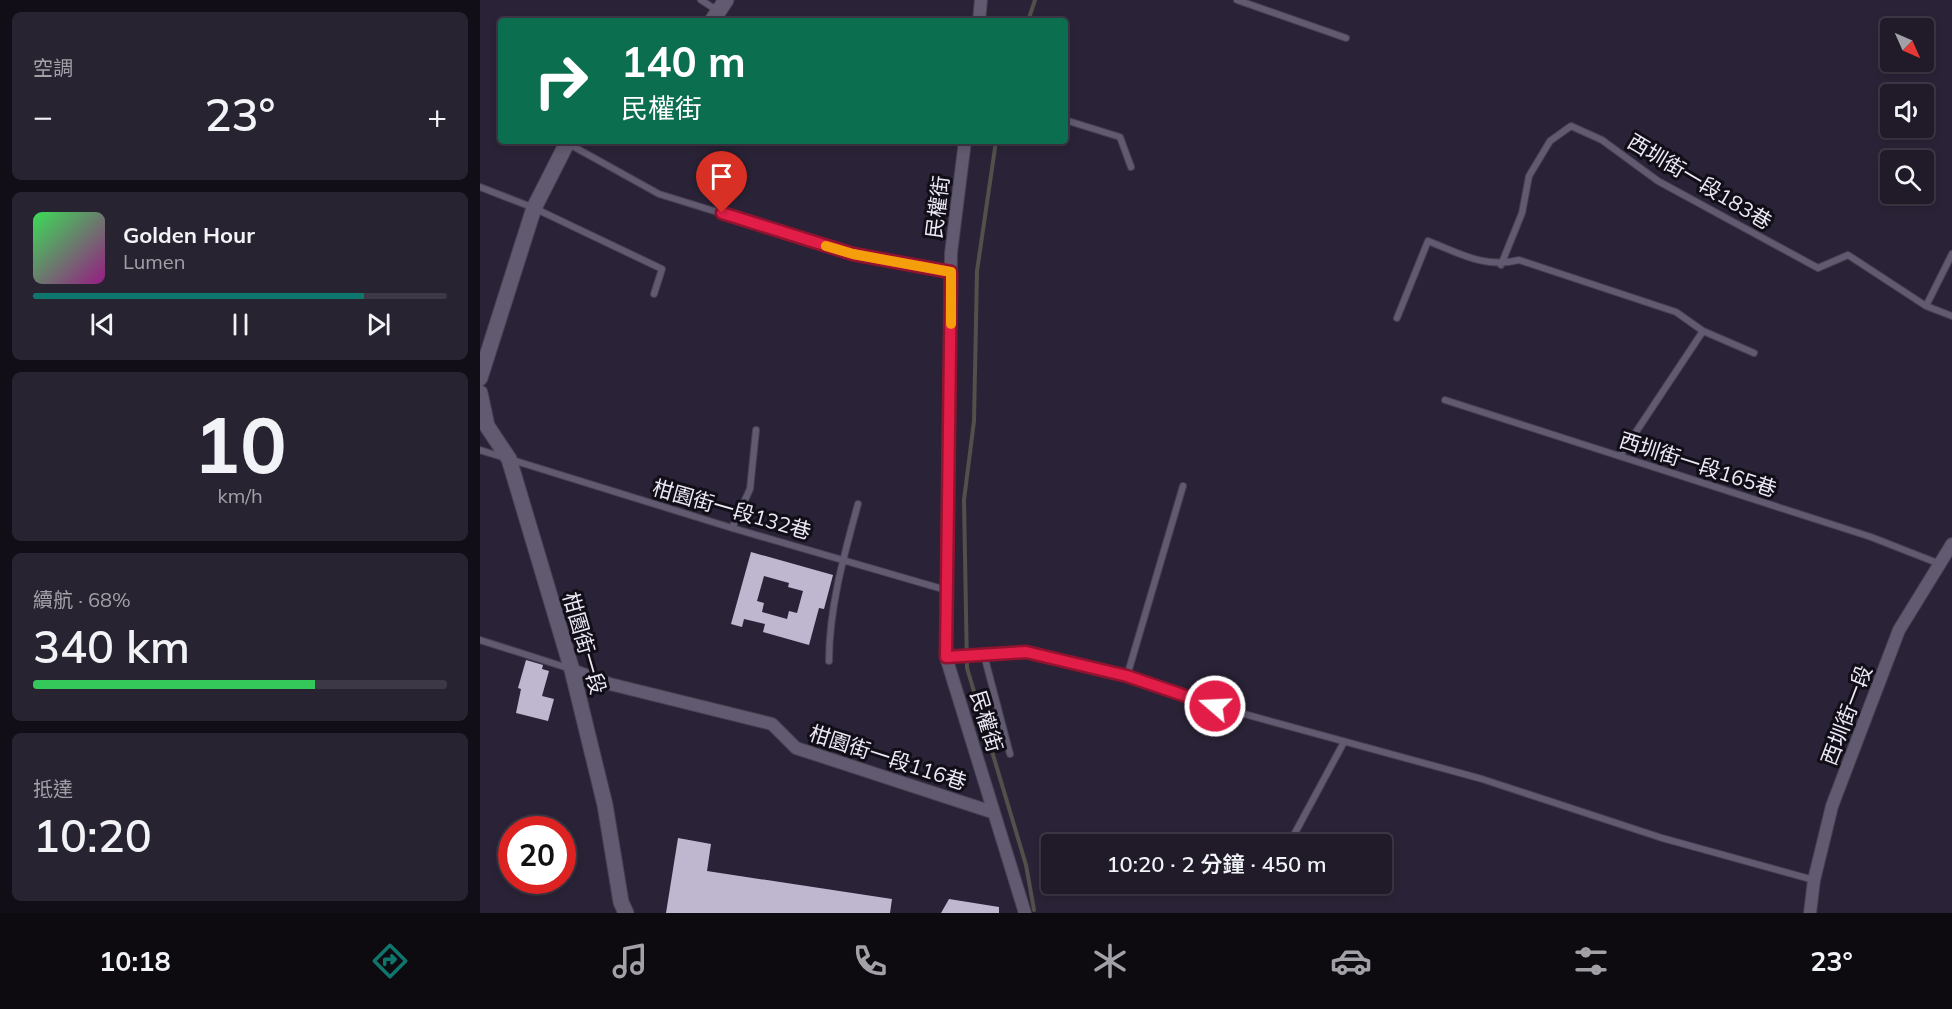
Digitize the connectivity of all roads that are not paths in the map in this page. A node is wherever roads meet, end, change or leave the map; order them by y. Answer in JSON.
{"nodes":[{"id":1,"x":701,"y":0,"type":"edge"},
{"id":2,"x":981,"y":0,"type":"edge"},
{"id":3,"x":1237,"y":0,"type":"edge"},
{"id":4,"x":719,"y":11,"type":"edge"},
{"id":5,"x":979,"y":18,"type":"edge"},
{"id":6,"x":1346,"y":38,"type":"dead end"},
{"id":7,"x":1068,"y":121,"type":"edge"},
{"id":8,"x":566,"y":144,"type":"edge"},
{"id":9,"x":571,"y":144,"type":"edge"},
{"id":10,"x":965,"y":144,"type":"edge"},
{"id":11,"x":1131,"y":167,"type":"dead end"},
{"id":12,"x":480,"y":187,"type":"edge"},
{"id":13,"x":534,"y":208,"type":"junction"},
{"id":14,"x":1952,"y":254,"type":"edge"},
{"id":15,"x":1501,"y":265,"type":"junction"},
{"id":16,"x":951,"y":272,"type":"junction"},
{"id":17,"x":654,"y":294,"type":"dead end"},
{"id":18,"x":1926,"y":306,"type":"junction"},
{"id":19,"x":1952,"y":316,"type":"edge"},
{"id":20,"x":1397,"y":318,"type":"dead end"},
{"id":21,"x":1703,"y":331,"type":"junction"},
{"id":22,"x":1754,"y":353,"type":"dead end"},
{"id":23,"x":480,"y":378,"type":"edge"},
{"id":24,"x":480,"y":393,"type":"edge"},
{"id":25,"x":1445,"y":400,"type":"dead end"},
{"id":26,"x":756,"y":430,"type":"dead end"},
{"id":27,"x":480,"y":450,"type":"edge"},
{"id":28,"x":1620,"y":456,"type":"junction"},
{"id":29,"x":509,"y":459,"type":"junction"},
{"id":30,"x":1183,"y":486,"type":"dead end"},
{"id":31,"x":858,"y":504,"type":"dead end"},
{"id":32,"x":732,"y":528,"type":"junction"},
{"id":33,"x":1952,"y":544,"type":"edge"},
{"id":34,"x":843,"y":558,"type":"junction"},
{"id":35,"x":1940,"y":564,"type":"junction"},
{"id":36,"x":946,"y":590,"type":"junction"},
{"id":37,"x":480,"y":640,"type":"edge"},
{"id":38,"x":984,"y":655,"type":"junction"},
{"id":39,"x":946,"y":657,"type":"junction"},
{"id":40,"x":829,"y":661,"type":"dead end"},
{"id":41,"x":572,"y":669,"type":"junction"},
{"id":42,"x":1127,"y":676,"type":"junction"},
{"id":43,"x":1344,"y":742,"type":"junction"},
{"id":44,"x":1010,"y":754,"type":"dead end"},
{"id":45,"x":992,"y":812,"type":"junction"},
{"id":46,"x":1294,"y":834,"type":"edge"},
{"id":47,"x":1814,"y":880,"type":"junction"},
{"id":48,"x":626,"y":913,"type":"edge"},
{"id":49,"x":1024,"y":913,"type":"edge"},
{"id":50,"x":1810,"y":913,"type":"edge"}],
"edges":[{"from":1,"to":4,"type":"lane"},
{"from":2,"to":5,"type":"street"},
{"from":3,"to":6,"type":"lane"},
{"from":7,"to":11,"type":"lane"},
{"from":8,"to":13,"type":"street"},
{"from":9,"to":16,"type":"lane"},
{"from":10,"to":16,"type":"street","name":"民權街"},
{"from":12,"to":13,"type":"lane"},
{"from":13,"to":17,"type":"lane"},
{"from":13,"to":23,"type":"street"},
{"from":14,"to":18,"type":"lane"},
{"from":15,"to":18,"type":"lane","name":"西圳街一段183巷"},
{"from":15,"to":20,"type":"lane"},
{"from":15,"to":21,"type":"lane"},
{"from":16,"to":36,"type":"street","name":"民權街"},
{"from":18,"to":19,"type":"lane","name":"西圳街一段183巷"},
{"from":21,"to":22,"type":"lane"},
{"from":21,"to":28,"type":"lane"},
{"from":24,"to":29,"type":"street","name":"柑園街一段"},
{"from":25,"to":28,"type":"lane","name":"西圳街一段165巷"},
{"from":26,"to":32,"type":"lane"},
{"from":27,"to":29,"type":"lane","name":"柑園街一段132巷"},
{"from":28,"to":35,"type":"lane","name":"西圳街一段165巷"},
{"from":29,"to":32,"type":"lane","name":"柑園街一段132巷"},
{"from":29,"to":41,"type":"street","name":"柑園街一段"},
{"from":30,"to":42,"type":"lane"},
{"from":31,"to":34,"type":"lane"},
{"from":32,"to":34,"type":"lane","name":"柑園街一段132巷"},
{"from":33,"to":35,"type":"street","name":"西圳街一段"},
{"from":34,"to":36,"type":"lane","name":"柑園街一段132巷"},
{"from":34,"to":40,"type":"lane"},
{"from":35,"to":47,"type":"street","name":"西圳街一段"},
{"from":36,"to":39,"type":"street","name":"民權街"},
{"from":37,"to":41,"type":"lane"},
{"from":38,"to":39,"type":"lane"},
{"from":38,"to":42,"type":"lane"},
{"from":38,"to":44,"type":"lane"},
{"from":39,"to":45,"type":"street","name":"民權街"},
{"from":41,"to":45,"type":"street","name":"柑園街一段116巷"},
{"from":41,"to":48,"type":"street","name":"柑園街一段"},
{"from":42,"to":43,"type":"lane"},
{"from":43,"to":46,"type":"lane"},
{"from":43,"to":47,"type":"lane"},
{"from":45,"to":49,"type":"street","name":"民權街"},
{"from":47,"to":50,"type":"street","name":"西圳街一段"}]}
